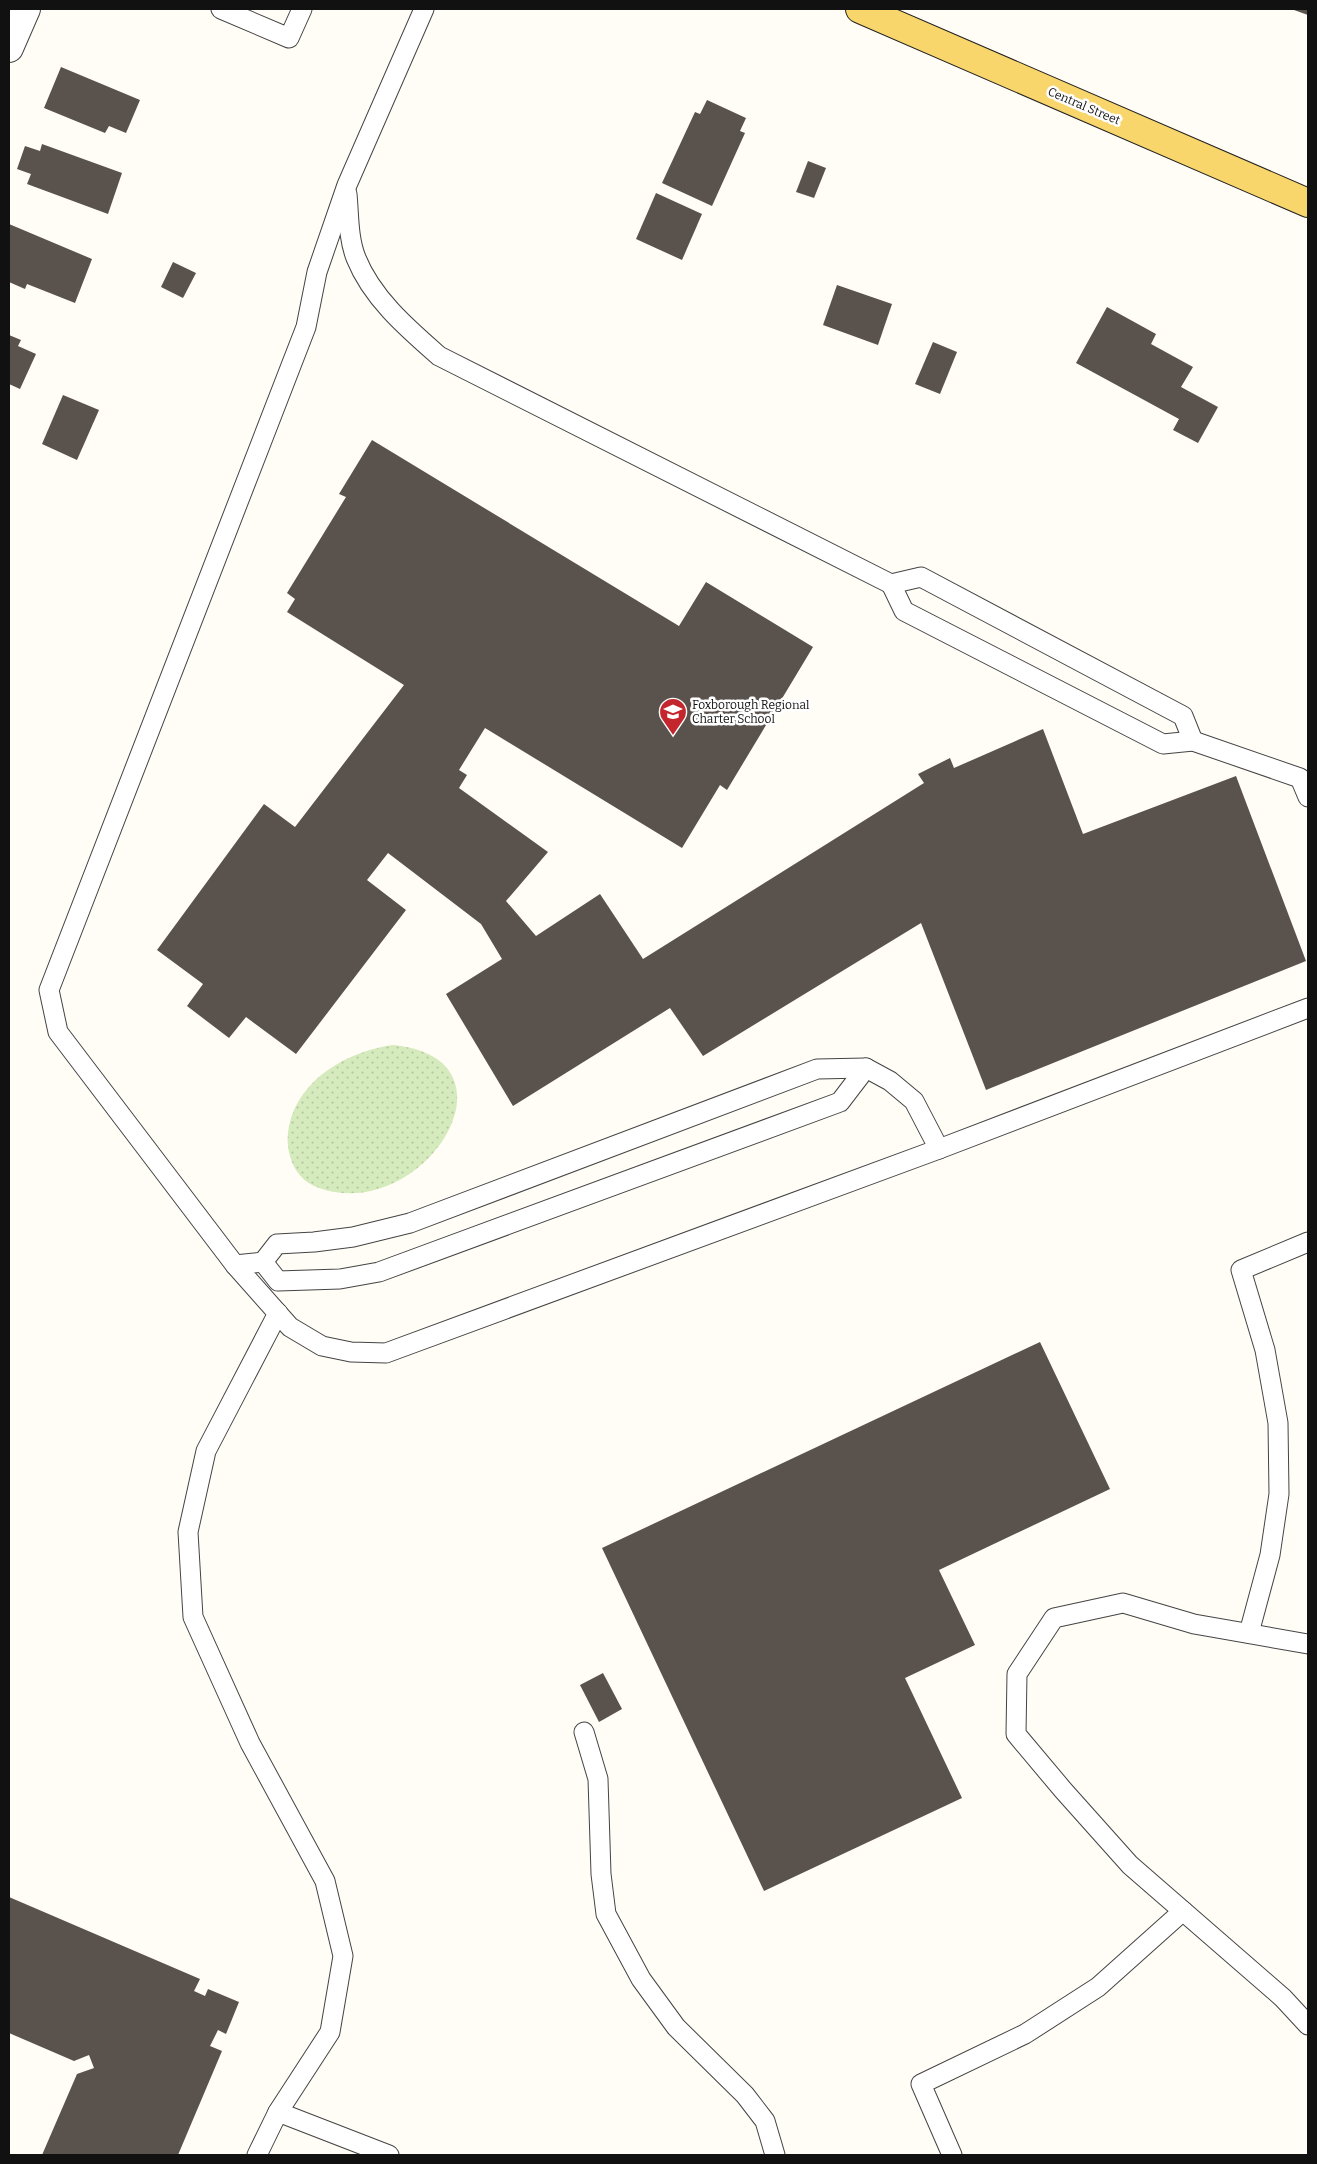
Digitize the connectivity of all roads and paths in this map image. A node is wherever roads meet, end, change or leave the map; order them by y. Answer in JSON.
{"nodes":[{"id":1,"x":26,"y":9,"type":"edge"},
{"id":2,"x":221,"y":9,"type":"edge"},
{"id":3,"x":302,"y":9,"type":"edge"},
{"id":4,"x":424,"y":9,"type":"edge"},
{"id":5,"x":860,"y":9,"type":"edge"},
{"id":6,"x":9,"y":48,"type":"edge"},
{"id":7,"x":347,"y":185,"type":"junction"},
{"id":8,"x":1308,"y":203,"type":"edge"},
{"id":9,"x":891,"y":584,"type":"junction"},
{"id":10,"x":1193,"y":741,"type":"junction"},
{"id":11,"x":1308,"y":796,"type":"edge"},
{"id":12,"x":1308,"y":1008,"type":"edge"},
{"id":13,"x":866,"y":1068,"type":"junction"},
{"id":14,"x":939,"y":1149,"type":"junction"},
{"id":15,"x":1308,"y":1242,"type":"edge"},
{"id":16,"x":263,"y":1262,"type":"junction"},
{"id":17,"x":235,"y":1264,"type":"junction"},
{"id":18,"x":278,"y":1313,"type":"junction"},
{"id":19,"x":1249,"y":1633,"type":"junction"},
{"id":20,"x":1308,"y":1644,"type":"edge"},
{"id":21,"x":584,"y":1732,"type":"dead end"},
{"id":22,"x":1183,"y":1911,"type":"junction"},
{"id":23,"x":1308,"y":2025,"type":"edge"},
{"id":24,"x":278,"y":2112,"type":"junction"},
{"id":25,"x":257,"y":2155,"type":"edge"},
{"id":26,"x":389,"y":2155,"type":"edge"},
{"id":27,"x":775,"y":2155,"type":"edge"},
{"id":28,"x":952,"y":2155,"type":"edge"}],
"edges":[{"from":1,"to":6,"type":"street"},
{"from":2,"to":3,"type":"lane"},
{"from":4,"to":7,"type":"lane"},
{"from":5,"to":8,"type":"main road","name":"Central Street"},
{"from":7,"to":9,"type":"lane"},
{"from":7,"to":17,"type":"lane"},
{"from":9,"to":10,"type":"lane"},
{"from":9,"to":10,"type":"lane"},
{"from":10,"to":11,"type":"lane"},
{"from":12,"to":14,"type":"lane"},
{"from":13,"to":14,"type":"lane"},
{"from":13,"to":16,"type":"lane"},
{"from":13,"to":16,"type":"lane"},
{"from":14,"to":18,"type":"lane"},
{"from":15,"to":19,"type":"lane"},
{"from":16,"to":17,"type":"lane"},
{"from":17,"to":18,"type":"lane"},
{"from":18,"to":24,"type":"lane"},
{"from":19,"to":20,"type":"lane"},
{"from":19,"to":22,"type":"lane"},
{"from":21,"to":27,"type":"lane"},
{"from":22,"to":23,"type":"lane"},
{"from":22,"to":28,"type":"lane"},
{"from":24,"to":25,"type":"lane"},
{"from":24,"to":26,"type":"lane"}]}
